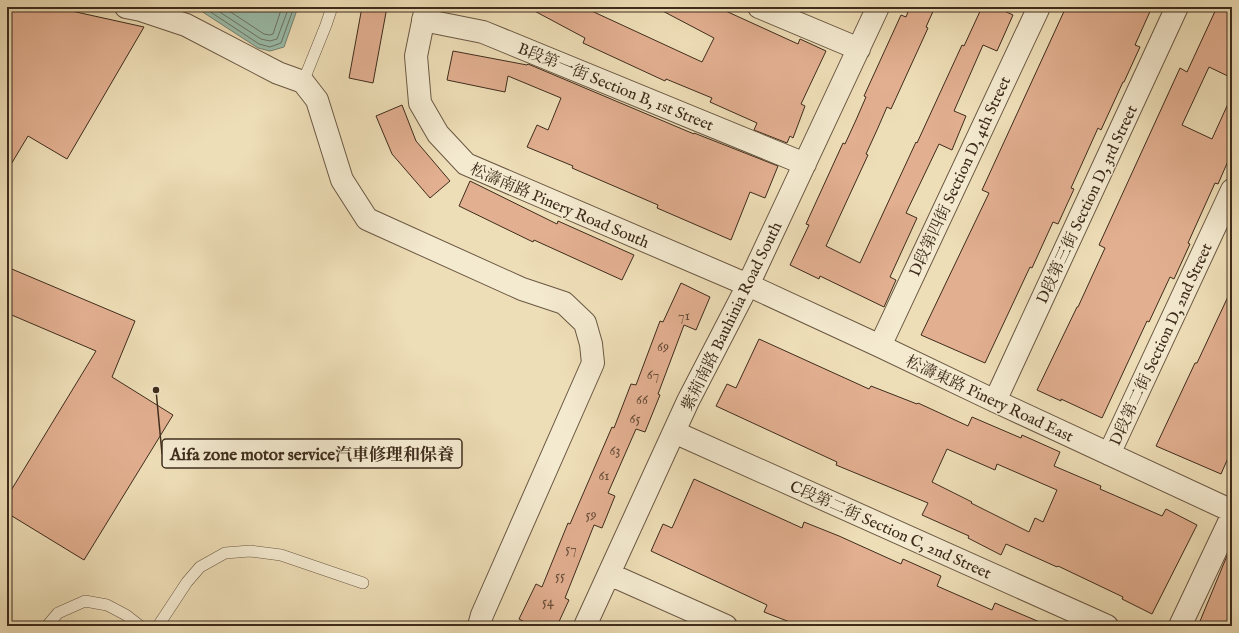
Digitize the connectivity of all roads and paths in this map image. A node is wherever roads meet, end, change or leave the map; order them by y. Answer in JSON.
{"nodes":[{"id":1,"x":126,"y":7,"type":"edge"},
{"id":2,"x":332,"y":7,"type":"edge"},
{"id":3,"x":759,"y":7,"type":"edge"},
{"id":4,"x":878,"y":7,"type":"edge"},
{"id":5,"x":1039,"y":7,"type":"edge"},
{"id":6,"x":1177,"y":7,"type":"edge"},
{"id":7,"x":424,"y":14,"type":"edge"},
{"id":8,"x":858,"y":49,"type":"junction"},
{"id":9,"x":303,"y":82,"type":"junction"},
{"id":10,"x":805,"y":164,"type":"junction"},
{"id":11,"x":1232,"y":190,"type":"edge"},
{"id":12,"x":748,"y":286,"type":"junction"},
{"id":13,"x":880,"y":346,"type":"junction"},
{"id":14,"x":995,"y":401,"type":"junction"},
{"id":15,"x":674,"y":432,"type":"junction"},
{"id":16,"x":1109,"y":454,"type":"junction"},
{"id":17,"x":1232,"y":511,"type":"edge"},
{"id":18,"x":1232,"y":516,"type":"edge"},
{"id":19,"x":609,"y":574,"type":"junction"},
{"id":20,"x":363,"y":583,"type":"dead end"},
{"id":21,"x":47,"y":626,"type":"edge"},
{"id":22,"x":140,"y":626,"type":"edge"},
{"id":23,"x":158,"y":626,"type":"edge"},
{"id":24,"x":479,"y":626,"type":"edge"},
{"id":25,"x":585,"y":626,"type":"edge"},
{"id":26,"x":726,"y":626,"type":"edge"},
{"id":27,"x":1107,"y":626,"type":"edge"},
{"id":28,"x":1180,"y":626,"type":"edge"}],
"edges":[{"from":1,"to":9,"type":"street"},
{"from":2,"to":9,"type":"lane"},
{"from":3,"to":8,"type":"street"},
{"from":4,"to":8,"type":"street","name":"紫荊南路 Bauhinia Road South"},
{"from":5,"to":13,"type":"street","name":"D段第四街 Section D, 4th Street"},
{"from":6,"to":14,"type":"street","name":"D段第三街 Section D, 3rd Street"},
{"from":7,"to":10,"type":"street","name":"B段第一街 Section B, 1st Street"},
{"from":7,"to":12,"type":"street","name":"松濤南路 Pinery Road South"},
{"from":8,"to":10,"type":"street","name":"紫荊南路 Bauhinia Road South"},
{"from":9,"to":24,"type":"street"},
{"from":10,"to":12,"type":"street","name":"紫荊南路 Bauhinia Road South"},
{"from":11,"to":16,"type":"street","name":"D段第二街 Section D, 2nd Street"},
{"from":12,"to":13,"type":"street","name":"松濤東路 Pinery Road East"},
{"from":12,"to":15,"type":"street","name":"紫荊南路 Bauhinia Road South"},
{"from":13,"to":14,"type":"street","name":"松濤東路 Pinery Road East"},
{"from":14,"to":16,"type":"street","name":"松濤東路 Pinery Road East"},
{"from":15,"to":19,"type":"street","name":"紫荊南路 Bauhinia Road South"},
{"from":15,"to":27,"type":"street","name":"C段第二街 Section C, 2nd Street"},
{"from":16,"to":17,"type":"street","name":"松濤東路 Pinery Road East"},
{"from":18,"to":28,"type":"street"},
{"from":19,"to":25,"type":"street","name":"紫荊南路 Bauhinia Road South"},
{"from":19,"to":26,"type":"street"},
{"from":20,"to":23,"type":"lane"},
{"from":21,"to":22,"type":"lane"}]}
